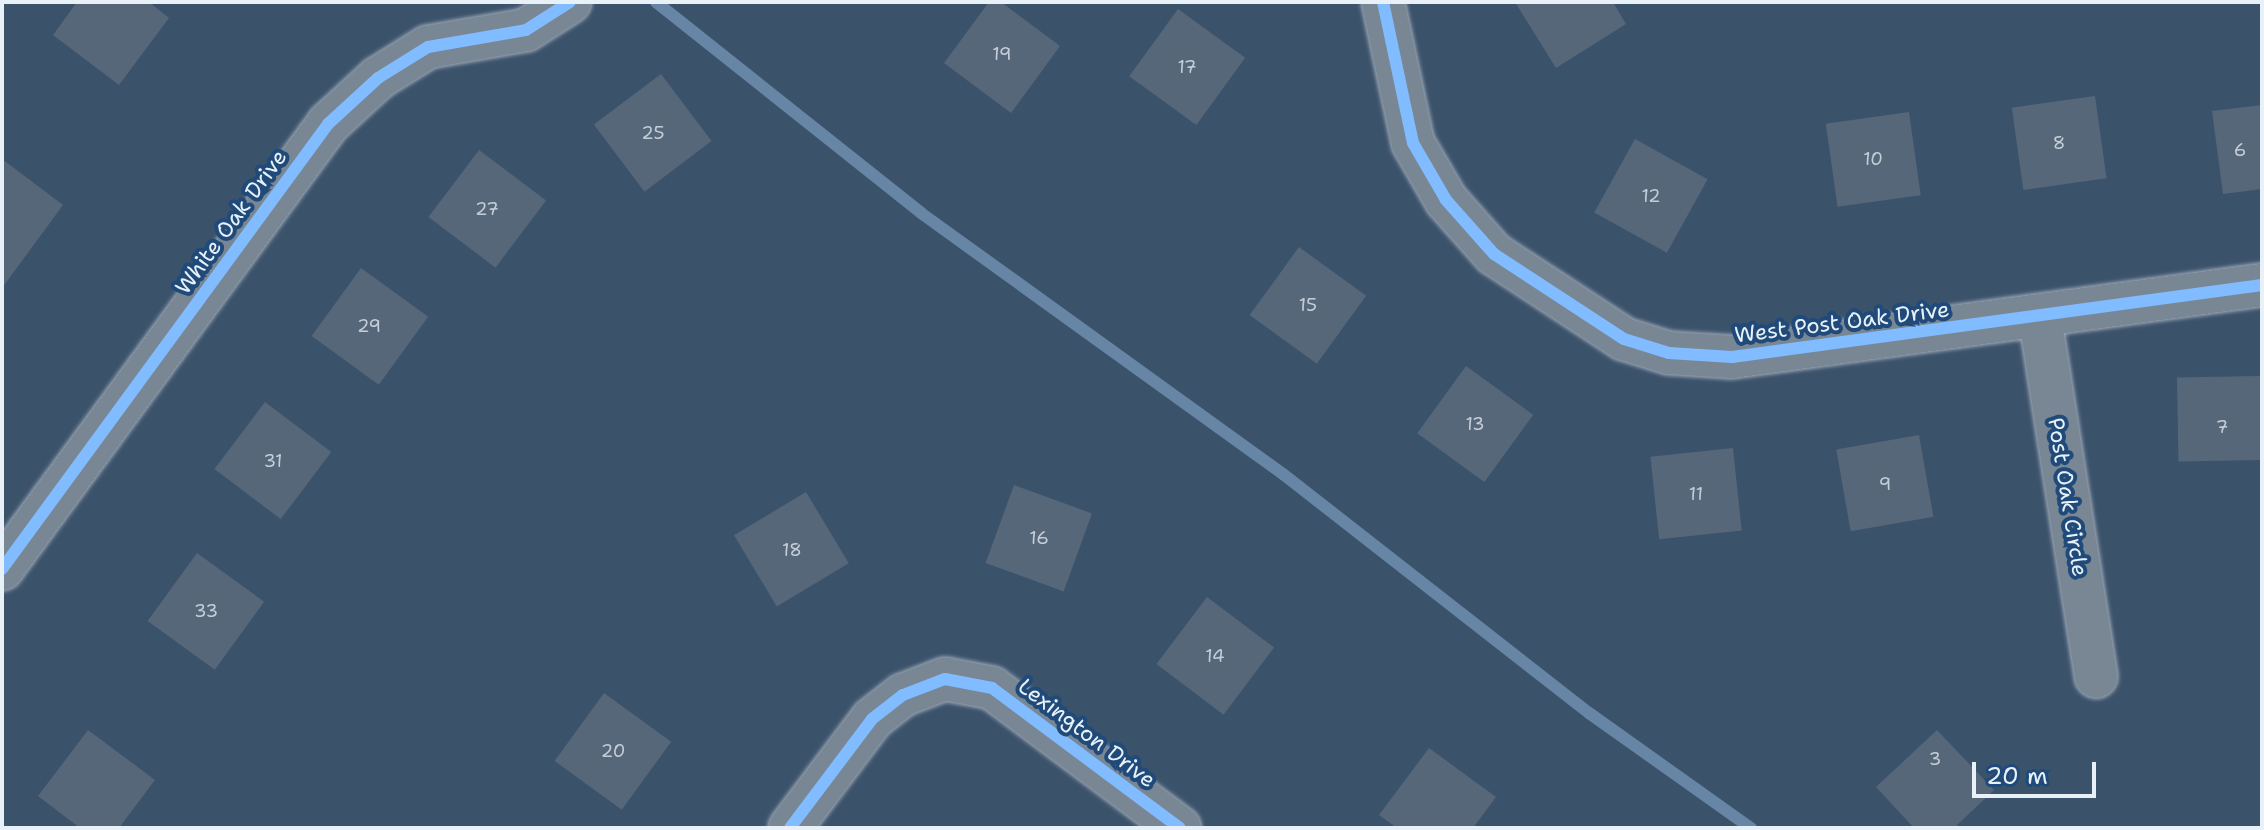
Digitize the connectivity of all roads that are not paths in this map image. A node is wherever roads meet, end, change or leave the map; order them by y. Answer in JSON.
{"nodes":[{"id":1,"x":570,"y":2,"type":"edge"},
{"id":2,"x":1383,"y":2,"type":"edge"},
{"id":3,"x":2262,"y":285,"type":"edge"},
{"id":4,"x":2040,"y":318,"type":"junction"},
{"id":5,"x":2,"y":569,"type":"edge"},
{"id":6,"x":2096,"y":677,"type":"dead end"},
{"id":7,"x":790,"y":828,"type":"edge"},
{"id":8,"x":1180,"y":828,"type":"edge"}],
"edges":[{"from":1,"to":5,"type":"street","name":"White Oak Drive"},
{"from":2,"to":4,"type":"street","name":"West Post Oak Drive"},
{"from":3,"to":4,"type":"street","name":"West Post Oak Drive"},
{"from":4,"to":6,"type":"street","name":"Post Oak Circle"},
{"from":7,"to":8,"type":"street","name":"Lexington Drive"}]}
